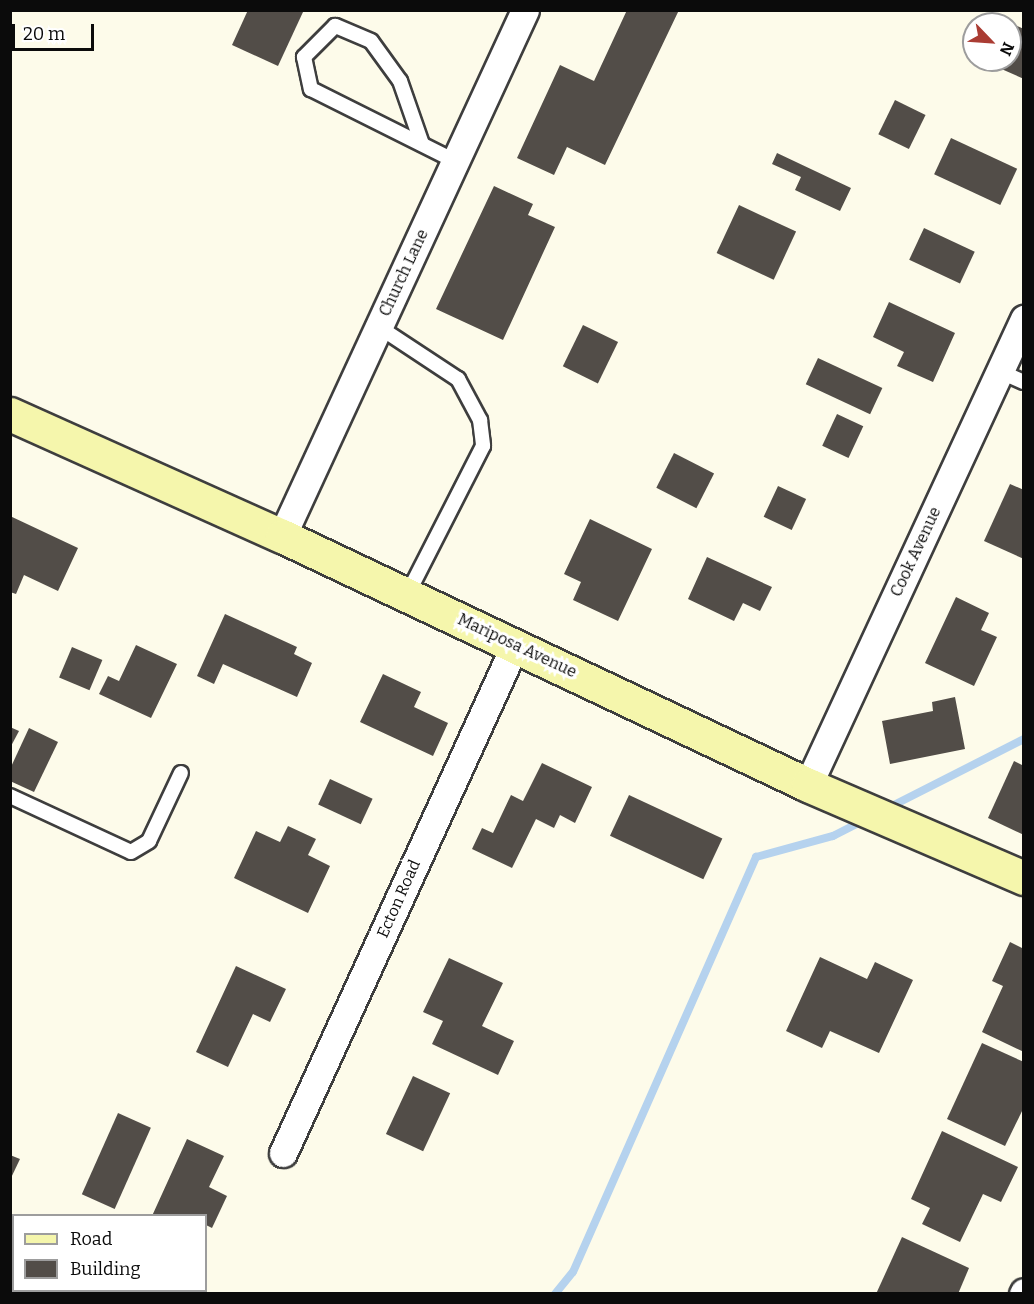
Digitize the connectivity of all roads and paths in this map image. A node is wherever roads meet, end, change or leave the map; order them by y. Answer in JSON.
{"nodes":[{"id":1,"x":525,"y":10,"type":"edge"},
{"id":2,"x":422,"y":144,"type":"junction"},
{"id":3,"x":455,"y":161,"type":"junction"},
{"id":4,"x":1023,"y":319,"type":"edge"},
{"id":5,"x":379,"y":327,"type":"junction"},
{"id":6,"x":1011,"y":376,"type":"edge"},
{"id":7,"x":10,"y":414,"type":"edge"},
{"id":8,"x":282,"y":536,"type":"junction"},
{"id":9,"x":407,"y":595,"type":"junction"},
{"id":10,"x":515,"y":645,"type":"junction"},
{"id":11,"x":181,"y":773,"type":"dead end"},
{"id":12,"x":821,"y":790,"type":"junction"},
{"id":13,"x":10,"y":796,"type":"edge"},
{"id":14,"x":1023,"y":878,"type":"edge"},
{"id":15,"x":284,"y":1153,"type":"dead end"}],
"edges":[{"from":1,"to":3,"type":"street","name":"Church Lane"},
{"from":2,"to":2,"type":"lane"},
{"from":2,"to":3,"type":"lane"},
{"from":3,"to":5,"type":"street","name":"Church Lane"},
{"from":4,"to":6,"type":"street","name":"Cook Avenue"},
{"from":5,"to":8,"type":"street","name":"Church Lane"},
{"from":5,"to":9,"type":"lane"},
{"from":6,"to":12,"type":"street","name":"Cook Avenue"},
{"from":7,"to":8,"type":"street","name":"Mariposa Avenue"},
{"from":8,"to":9,"type":"street","name":"Mariposa Avenue"},
{"from":9,"to":10,"type":"street","name":"Mariposa Avenue"},
{"from":10,"to":12,"type":"street","name":"Mariposa Avenue"},
{"from":10,"to":15,"type":"street","name":"Ecton Road"},
{"from":11,"to":13,"type":"lane"},
{"from":12,"to":14,"type":"street","name":"Mariposa Avenue"}]}
